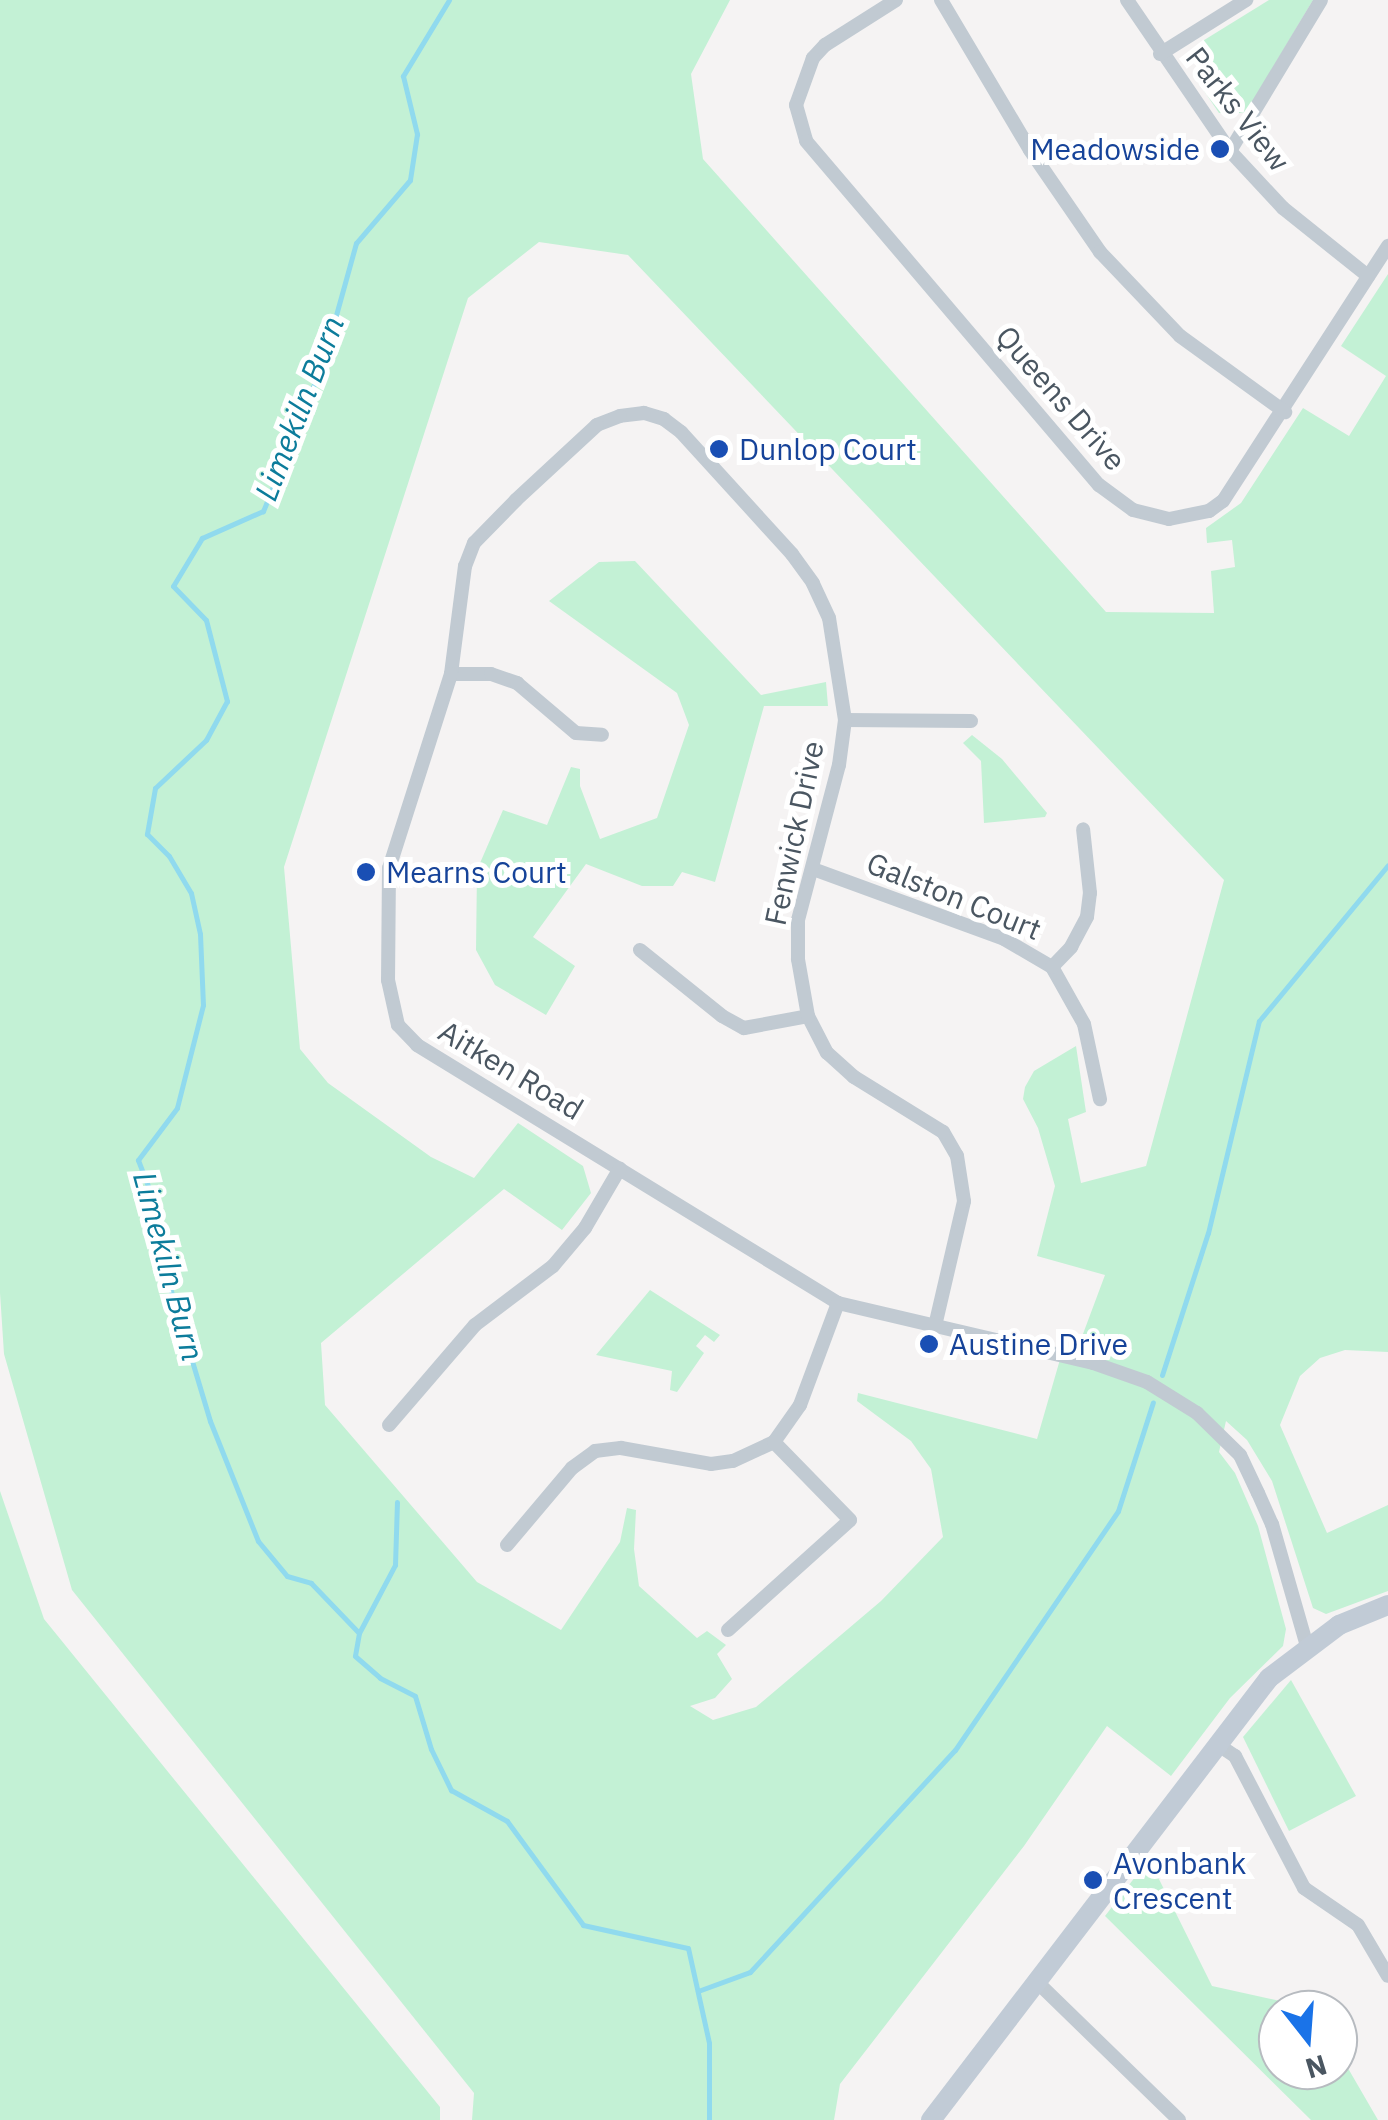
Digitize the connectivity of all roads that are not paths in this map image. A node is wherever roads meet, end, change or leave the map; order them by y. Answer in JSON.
{"nodes":[{"id":1,"x":896,"y":0,"type":"edge"},
{"id":2,"x":940,"y":0,"type":"edge"},
{"id":3,"x":1127,"y":0,"type":"edge"},
{"id":4,"x":1246,"y":0,"type":"edge"},
{"id":5,"x":1321,"y":0,"type":"edge"},
{"id":6,"x":1160,"y":54,"type":"junction"},
{"id":7,"x":1230,"y":152,"type":"junction"},
{"id":8,"x":1388,"y":246,"type":"edge"},
{"id":9,"x":1368,"y":276,"type":"junction"},
{"id":10,"x":1285,"y":412,"type":"junction"},
{"id":11,"x":451,"y":674,"type":"junction"},
{"id":12,"x":845,"y":720,"type":"junction"},
{"id":13,"x":971,"y":721,"type":"dead end"},
{"id":14,"x":602,"y":735,"type":"dead end"},
{"id":15,"x":1083,"y":830,"type":"dead end"},
{"id":16,"x":814,"y":869,"type":"junction"},
{"id":17,"x":640,"y":950,"type":"dead end"},
{"id":18,"x":1052,"y":968,"type":"junction"},
{"id":19,"x":808,"y":1016,"type":"junction"},
{"id":20,"x":1100,"y":1099,"type":"dead end"},
{"id":21,"x":620,"y":1168,"type":"junction"},
{"id":22,"x":838,"y":1303,"type":"junction"},
{"id":23,"x":936,"y":1326,"type":"junction"},
{"id":24,"x":389,"y":1424,"type":"dead end"},
{"id":25,"x":774,"y":1442,"type":"junction"},
{"id":26,"x":507,"y":1545,"type":"dead end"},
{"id":27,"x":1388,"y":1605,"type":"edge"},
{"id":28,"x":728,"y":1630,"type":"dead end"},
{"id":29,"x":1307,"y":1646,"type":"junction"},
{"id":30,"x":1216,"y":1744,"type":"junction"},
{"id":31,"x":1388,"y":1976,"type":"edge"},
{"id":32,"x":1035,"y":1980,"type":"junction"},
{"id":33,"x":931,"y":2120,"type":"edge"},
{"id":34,"x":1179,"y":2120,"type":"edge"}],
"edges":[{"from":1,"to":10,"type":"street","name":"Queens Drive"},
{"from":2,"to":10,"type":"street"},
{"from":3,"to":6,"type":"street","name":"Parks View"},
{"from":4,"to":6,"type":"street"},
{"from":5,"to":7,"type":"street"},
{"from":6,"to":7,"type":"street","name":"Parks View"},
{"from":7,"to":9,"type":"street","name":"Parks View"},
{"from":8,"to":9,"type":"street","name":"Queens Drive"},
{"from":9,"to":10,"type":"street","name":"Queens Drive"},
{"from":11,"to":12,"type":"street","name":"Aitken Road"},
{"from":11,"to":14,"type":"street"},
{"from":11,"to":21,"type":"street","name":"Aitken Road"},
{"from":12,"to":13,"type":"street"},
{"from":12,"to":16,"type":"street","name":"Fenwick Drive"},
{"from":15,"to":18,"type":"street"},
{"from":16,"to":18,"type":"street","name":"Galston Court"},
{"from":16,"to":19,"type":"street","name":"Fenwick Drive"},
{"from":17,"to":19,"type":"street"},
{"from":18,"to":20,"type":"street","name":"Galston Court"},
{"from":19,"to":23,"type":"street","name":"Fenwick Drive"},
{"from":21,"to":22,"type":"street","name":"Aitken Road"},
{"from":21,"to":24,"type":"street"},
{"from":22,"to":23,"type":"street","name":"Aitken Road"},
{"from":22,"to":25,"type":"street"},
{"from":23,"to":29,"type":"street","name":"Aitken Road"},
{"from":25,"to":26,"type":"street"},
{"from":25,"to":28,"type":"street"},
{"from":27,"to":29,"type":"street"},
{"from":29,"to":30,"type":"street"},
{"from":30,"to":31,"type":"street"},
{"from":30,"to":32,"type":"street"},
{"from":32,"to":33,"type":"street"},
{"from":32,"to":34,"type":"street"}]}
